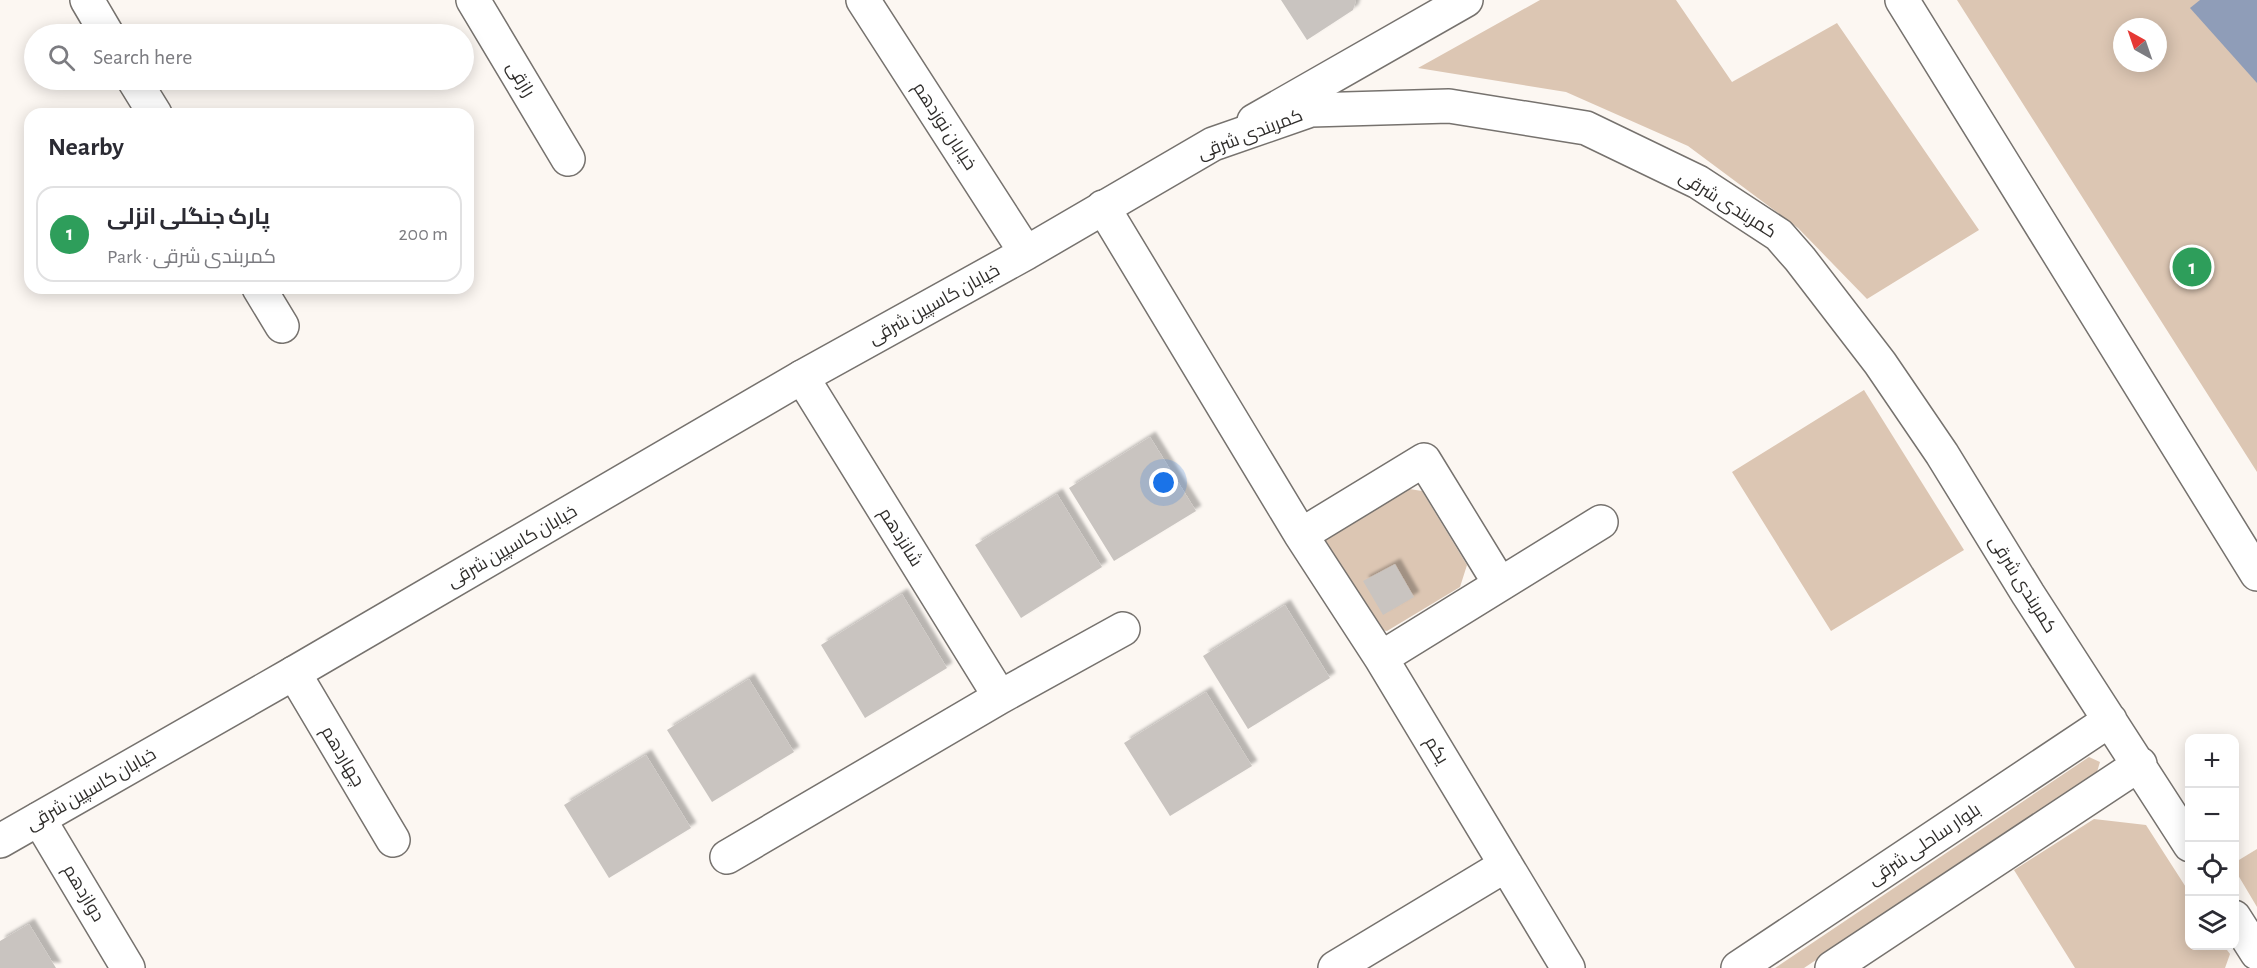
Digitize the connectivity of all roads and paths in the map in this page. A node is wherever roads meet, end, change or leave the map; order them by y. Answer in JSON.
{"nodes":[{"id":1,"x":87,"y":0,"type":"edge"},
{"id":2,"x":473,"y":0,"type":"edge"},
{"id":3,"x":863,"y":0,"type":"edge"},
{"id":4,"x":1466,"y":0,"type":"edge"},
{"id":5,"x":1902,"y":0,"type":"edge"},
{"id":6,"x":101,"y":24,"type":"edge"},
{"id":7,"x":140,"y":90,"type":"edge"},
{"id":8,"x":151,"y":108,"type":"edge"},
{"id":9,"x":1213,"y":144,"type":"junction"},
{"id":10,"x":568,"y":159,"type":"dead end"},
{"id":11,"x":1103,"y":207,"type":"junction"},
{"id":12,"x":1026,"y":253,"type":"junction"},
{"id":13,"x":263,"y":294,"type":"edge"},
{"id":14,"x":282,"y":326,"type":"dead end"},
{"id":15,"x":802,"y":377,"type":"junction"},
{"id":16,"x":1601,"y":522,"type":"dead end"},
{"id":17,"x":1301,"y":535,"type":"junction"},
{"id":18,"x":2257,"y":574,"type":"edge"},
{"id":19,"x":1500,"y":584,"type":"junction"},
{"id":20,"x":1123,"y":629,"type":"dead end"},
{"id":21,"x":1382,"y":658,"type":"junction"},
{"id":22,"x":294,"y":673,"type":"junction"},
{"id":23,"x":1000,"y":697,"type":"junction"},
{"id":24,"x":2110,"y":720,"type":"junction"},
{"id":25,"x":2140,"y":764,"type":"junction"},
{"id":26,"x":39,"y":819,"type":"junction"},
{"id":27,"x":393,"y":840,"type":"dead end"},
{"id":28,"x":0,"y":841,"type":"edge"},
{"id":29,"x":2189,"y":842,"type":"edge"},
{"id":30,"x":727,"y":857,"type":"dead end"},
{"id":31,"x":1506,"y":866,"type":"junction"},
{"id":32,"x":2239,"y":924,"type":"edge"},
{"id":33,"x":2257,"y":953,"type":"edge"},
{"id":34,"x":128,"y":968,"type":"edge"},
{"id":35,"x":1335,"y":968,"type":"edge"},
{"id":36,"x":1568,"y":968,"type":"edge"},
{"id":37,"x":1738,"y":968,"type":"edge"},
{"id":38,"x":1832,"y":968,"type":"edge"}],
"edges":[{"from":1,"to":6,"type":"street"},
{"from":2,"to":10,"type":"street","name":"رازقی"},
{"from":3,"to":12,"type":"street","name":"خیابان نوزدهم"},
{"from":4,"to":9,"type":"street"},
{"from":5,"to":18,"type":"street"},
{"from":7,"to":8,"type":"street"},
{"from":9,"to":11,"type":"street","name":"کمربندی شرقی"},
{"from":9,"to":24,"type":"street","name":"کمربندی شرقی"},
{"from":11,"to":12,"type":"street","name":"کمربندی شرقی"},
{"from":11,"to":17,"type":"street","name":"یکم"},
{"from":12,"to":15,"type":"street","name":"خیابان کاسپین شرقی"},
{"from":13,"to":14,"type":"street"},
{"from":15,"to":22,"type":"street","name":"خیابان کاسپین شرقی"},
{"from":15,"to":23,"type":"street","name":"شانزدهم"},
{"from":16,"to":19,"type":"street"},
{"from":17,"to":19,"type":"street"},
{"from":17,"to":21,"type":"street","name":"یکم"},
{"from":19,"to":21,"type":"street"},
{"from":20,"to":23,"type":"street"},
{"from":21,"to":31,"type":"street","name":"یکم"},
{"from":22,"to":26,"type":"street","name":"خیابان کاسپین شرقی"},
{"from":22,"to":27,"type":"street","name":"چهاردهم"},
{"from":23,"to":30,"type":"street"},
{"from":24,"to":25,"type":"street","name":"کمربندی شرقی"},
{"from":24,"to":37,"type":"street","name":"بلوار ساحلی شرقی"},
{"from":25,"to":29,"type":"street","name":"کمربندی شرقی"},
{"from":25,"to":38,"type":"street"},
{"from":26,"to":28,"type":"street","name":"خیابان کاسپین شرقی"},
{"from":26,"to":34,"type":"street","name":"دوازدهم"},
{"from":31,"to":35,"type":"street"},
{"from":31,"to":36,"type":"street","name":"یکم"},
{"from":32,"to":33,"type":"street"}]}
